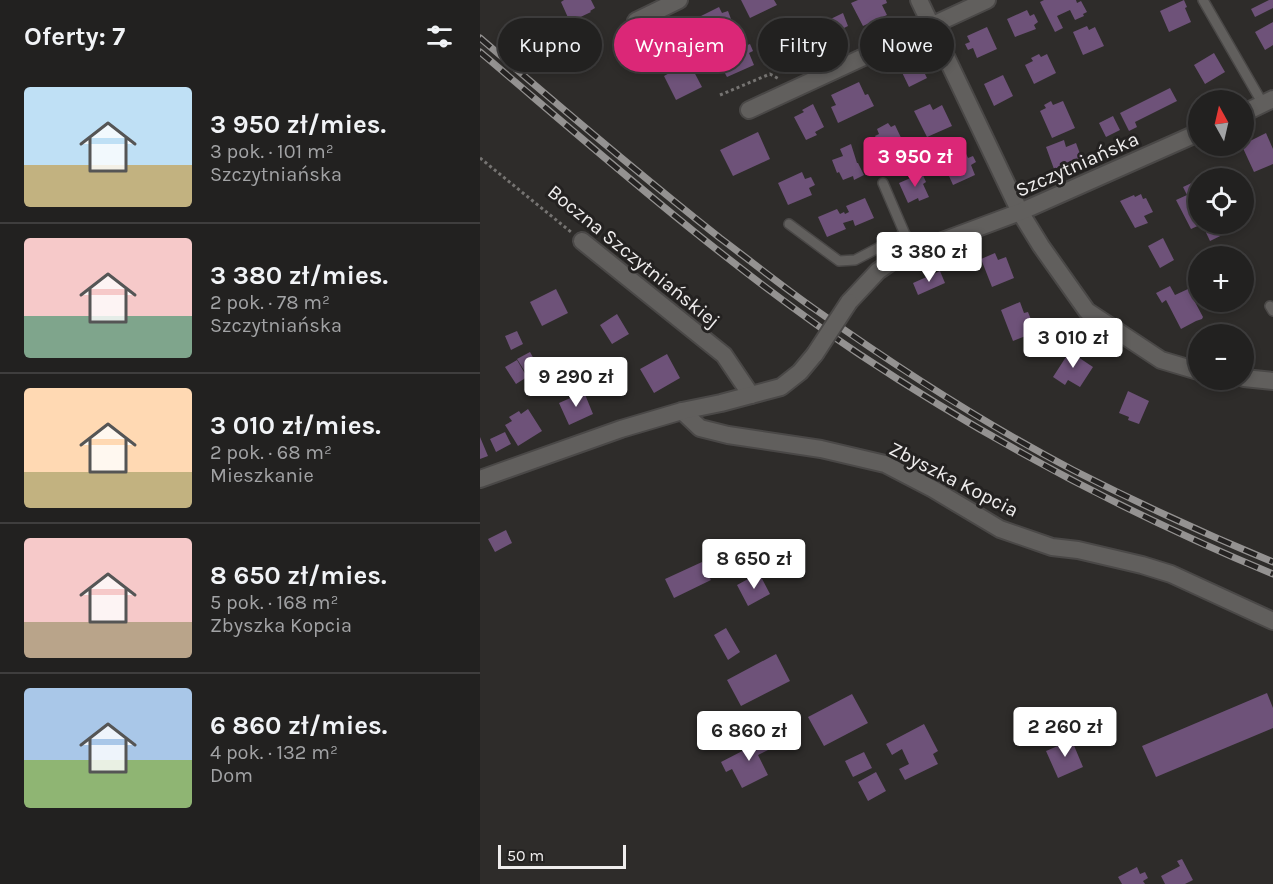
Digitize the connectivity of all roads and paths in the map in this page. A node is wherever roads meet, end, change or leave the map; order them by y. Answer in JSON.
{"nodes":[{"id":1,"x":679,"y":0,"type":"edge"},
{"id":2,"x":919,"y":0,"type":"edge"},
{"id":3,"x":987,"y":0,"type":"edge"},
{"id":4,"x":1203,"y":0,"type":"edge"},
{"id":5,"x":642,"y":18,"type":"edge"},
{"id":6,"x":928,"y":18,"type":"edge"},
{"id":7,"x":949,"y":18,"type":"edge"},
{"id":8,"x":860,"y":59,"type":"edge"},
{"id":9,"x":954,"y":72,"type":"edge"},
{"id":10,"x":1268,"y":102,"type":"edge"},
{"id":11,"x":1254,"y":108,"type":"edge"},
{"id":12,"x":749,"y":110,"type":"dead end"},
{"id":13,"x":1188,"y":137,"type":"edge"},
{"id":14,"x":480,"y":158,"type":"edge"},
{"id":15,"x":883,"y":183,"type":"dead end"},
{"id":16,"x":1020,"y":212,"type":"junction"},
{"id":17,"x":789,"y":224,"type":"dead end"},
{"id":18,"x":905,"y":234,"type":"junction"},
{"id":19,"x":582,"y":241,"type":"joint"},
{"id":20,"x":913,"y":253,"type":"junction"},
{"id":21,"x":1188,"y":368,"type":"edge"},
{"id":22,"x":1254,"y":379,"type":"edge"},
{"id":23,"x":1273,"y":381,"type":"edge"},
{"id":24,"x":752,"y":395,"type":"junction"},
{"id":25,"x":682,"y":411,"type":"junction"},
{"id":26,"x":480,"y":479,"type":"edge"},
{"id":27,"x":1273,"y":621,"type":"edge"}],
"edges":[{"from":1,"to":5,"type":"street"},
{"from":2,"to":6,"type":"street"},
{"from":3,"to":7,"type":"street"},
{"from":4,"to":10,"type":"lane"},
{"from":8,"to":12,"type":"street"},
{"from":9,"to":16,"type":"street"},
{"from":10,"to":11,"type":"street"},
{"from":13,"to":16,"type":"street","name":"Szczytniańska"},
{"from":14,"to":19,"type":"path","name":"Boczna Szczytniańskiej"},
{"from":15,"to":18,"type":"lane"},
{"from":16,"to":20,"type":"street","name":"Szczytniańska"},
{"from":16,"to":21,"type":"street"},
{"from":17,"to":18,"type":"lane"},
{"from":18,"to":20,"type":"lane"},
{"from":19,"to":24,"type":"street","name":"Boczna Szczytniańskiej"},
{"from":20,"to":24,"type":"street","name":"Szczytniańska","bridge":true},
{"from":22,"to":23,"type":"street"},
{"from":24,"to":25,"type":"street"},
{"from":25,"to":26,"type":"street"},
{"from":25,"to":27,"type":"street","name":"Zbyszka Kopcia"}]}
